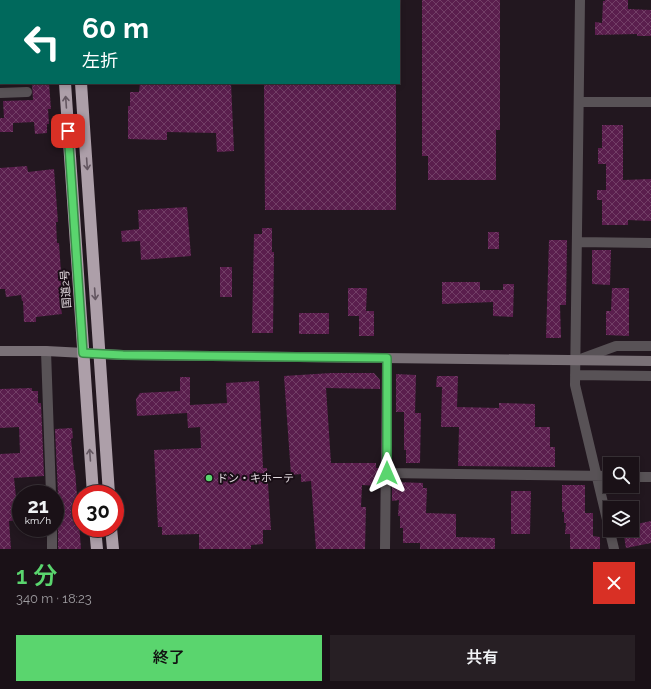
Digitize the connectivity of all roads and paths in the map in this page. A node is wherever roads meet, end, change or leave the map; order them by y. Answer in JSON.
{"nodes":[{"id":1,"x":580,"y":0,"type":"edge"},
{"id":2,"x":65,"y":84,"type":"edge"},
{"id":3,"x":81,"y":84,"type":"edge"},
{"id":4,"x":0,"y":92,"type":"edge"},
{"id":5,"x":27,"y":92,"type":"dead end"},
{"id":6,"x":579,"y":102,"type":"junction"},
{"id":7,"x":651,"y":102,"type":"edge"},
{"id":8,"x":577,"y":242,"type":"junction"},
{"id":9,"x":651,"y":242,"type":"edge"},
{"id":10,"x":651,"y":346,"type":"edge"},
{"id":11,"x":0,"y":351,"type":"edge"},
{"id":12,"x":46,"y":351,"type":"junction"},
{"id":13,"x":83,"y":353,"type":"junction"},
{"id":14,"x":100,"y":354,"type":"junction"},
{"id":15,"x":387,"y":358,"type":"junction"},
{"id":16,"x":576,"y":360,"type":"junction"},
{"id":17,"x":651,"y":361,"type":"edge"},
{"id":18,"x":575,"y":375,"type":"junction"},
{"id":19,"x":651,"y":376,"type":"edge"},
{"id":20,"x":387,"y":473,"type":"junction"},
{"id":21,"x":596,"y":476,"type":"junction"},
{"id":22,"x":603,"y":476,"type":"edge"},
{"id":23,"x":639,"y":477,"type":"edge"},
{"id":24,"x":651,"y":477,"type":"edge"},
{"id":25,"x":51,"y":485,"type":"edge"},
{"id":26,"x":92,"y":485,"type":"edge"},
{"id":27,"x":108,"y":485,"type":"edge"},
{"id":28,"x":52,"y":537,"type":"edge"},
{"id":29,"x":96,"y":537,"type":"edge"},
{"id":30,"x":112,"y":537,"type":"edge"},
{"id":31,"x":52,"y":549,"type":"edge"},
{"id":32,"x":97,"y":549,"type":"edge"},
{"id":33,"x":113,"y":549,"type":"edge"},
{"id":34,"x":385,"y":549,"type":"edge"},
{"id":35,"x":614,"y":549,"type":"edge"}],
"edges":[{"from":1,"to":6,"type":"street"},
{"from":13,"to":2,"type":"highway","name":"国道2号","one_way":true},
{"from":3,"to":14,"type":"highway","one_way":true},
{"from":4,"to":5,"type":"street"},
{"from":6,"to":7,"type":"street"},
{"from":6,"to":8,"type":"street"},
{"from":8,"to":9,"type":"street"},
{"from":8,"to":16,"type":"street"},
{"from":10,"to":16,"type":"street"},
{"from":11,"to":12,"type":"street"},
{"from":12,"to":13,"type":"street"},
{"from":12,"to":25,"type":"street"},
{"from":13,"to":14,"type":"street"},
{"from":26,"to":13,"type":"highway","name":"国道2号","one_way":true},
{"from":14,"to":15,"type":"street"},
{"from":14,"to":27,"type":"highway"},
{"from":15,"to":16,"type":"street"},
{"from":15,"to":20,"type":"street"},
{"from":16,"to":17,"type":"street"},
{"from":16,"to":18,"type":"street"},
{"from":18,"to":19,"type":"street"},
{"from":18,"to":21,"type":"street"},
{"from":20,"to":21,"type":"street"},
{"from":20,"to":34,"type":"street"},
{"from":21,"to":22,"type":"street"},
{"from":21,"to":35,"type":"street"},
{"from":23,"to":24,"type":"street"},
{"from":28,"to":31,"type":"street"},
{"from":29,"to":32,"type":"highway"},
{"from":30,"to":33,"type":"highway"}]}
